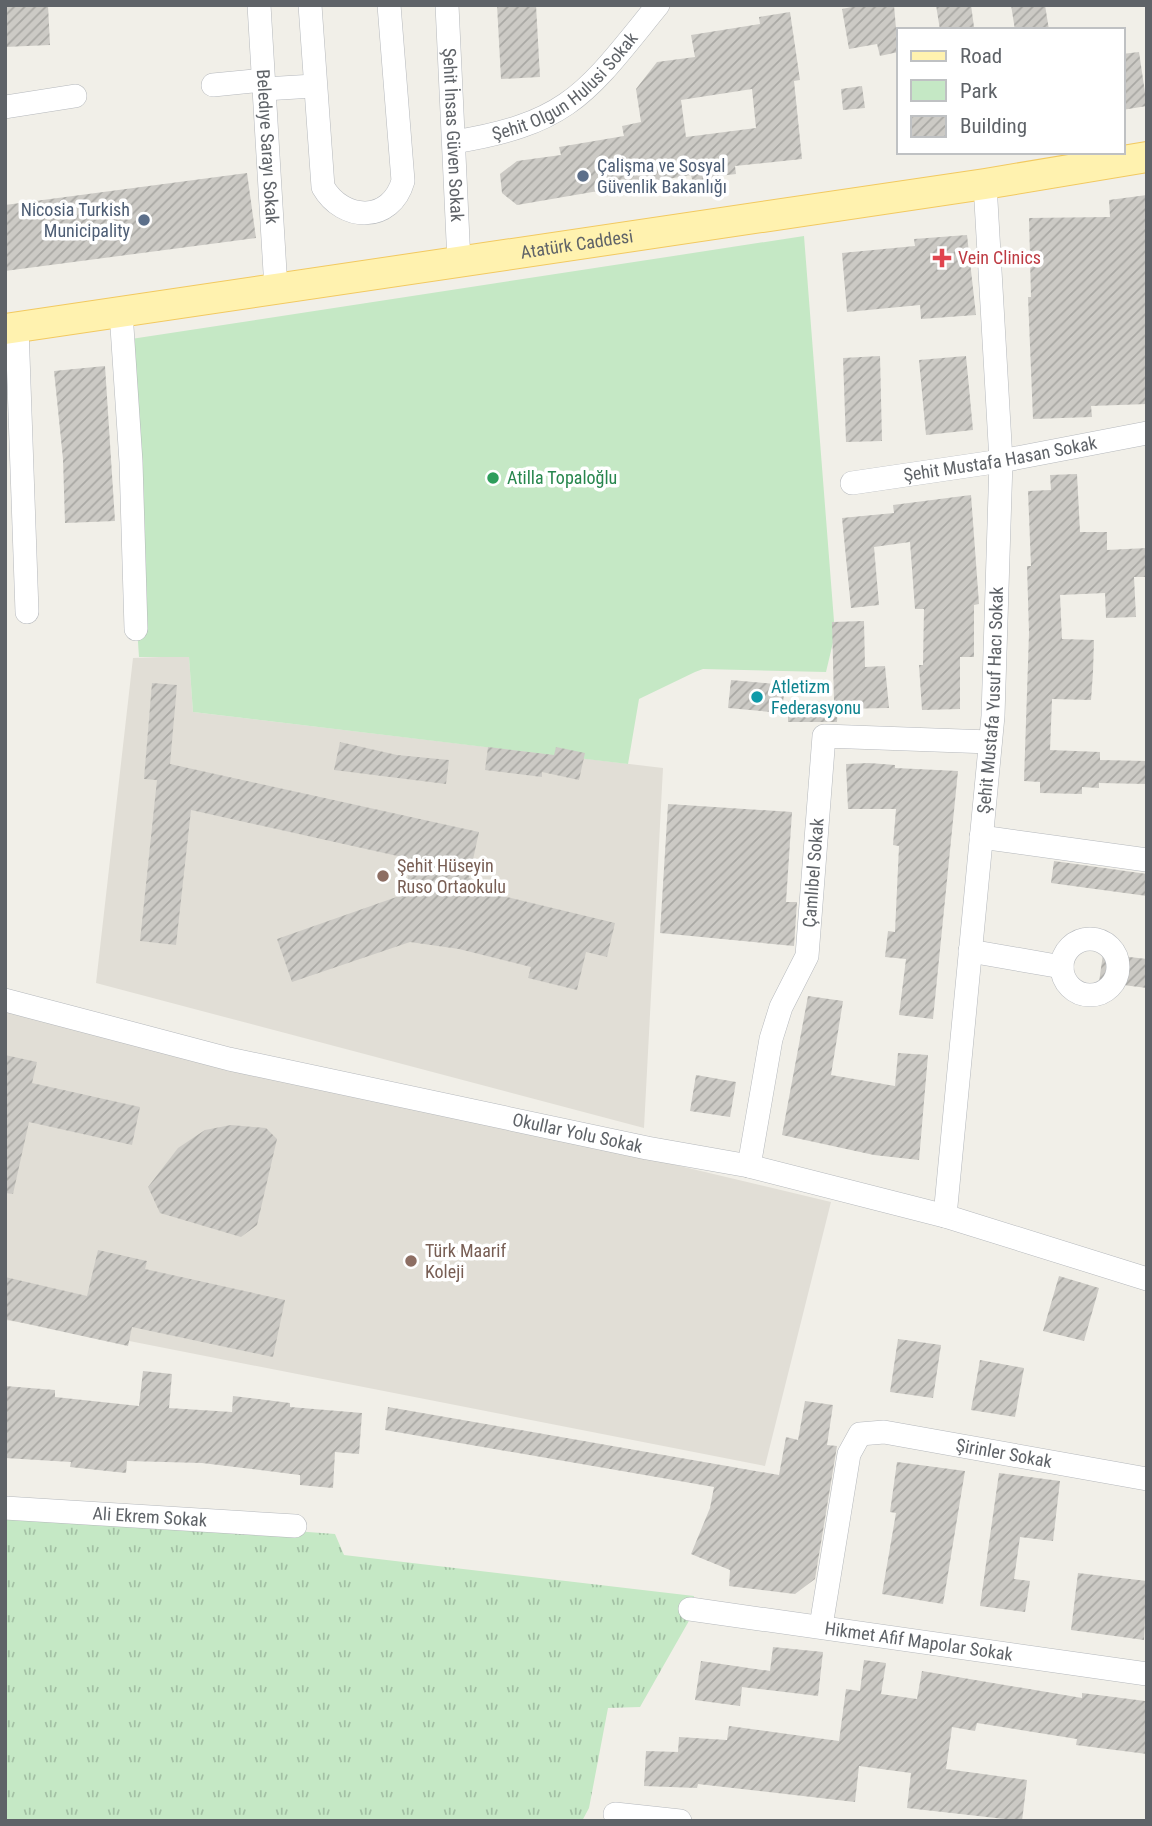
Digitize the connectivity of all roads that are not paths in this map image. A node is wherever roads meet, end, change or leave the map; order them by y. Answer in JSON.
{"nodes":[{"id":1,"x":259,"y":5,"type":"edge"},
{"id":2,"x":310,"y":5,"type":"edge"},
{"id":3,"x":389,"y":5,"type":"edge"},
{"id":4,"x":447,"y":5,"type":"edge"},
{"id":5,"x":658,"y":5,"type":"edge"},
{"id":6,"x":264,"y":84,"type":"junction"},
{"id":7,"x":213,"y":85,"type":"dead end"},
{"id":8,"x":314,"y":86,"type":"junction"},
{"id":9,"x":75,"y":96,"type":"dead end"},
{"id":10,"x":5,"y":107,"type":"edge"},
{"id":11,"x":454,"y":142,"type":"junction"},
{"id":12,"x":1147,"y":157,"type":"edge"},
{"id":13,"x":985,"y":184,"type":"junction"},
{"id":14,"x":459,"y":262,"type":"junction"},
{"id":15,"x":276,"y":289,"type":"junction"},
{"id":16,"x":121,"y":312,"type":"junction"},
{"id":17,"x":11,"y":328,"type":"edge"},
{"id":18,"x":1147,"y":433,"type":"edge"},
{"id":19,"x":1001,"y":461,"type":"junction"},
{"id":20,"x":852,"y":482,"type":"dead end"},
{"id":21,"x":15,"y":535,"type":"edge"},
{"id":22,"x":27,"y":612,"type":"dead end"},
{"id":23,"x":136,"y":629,"type":"dead end"},
{"id":24,"x":990,"y":742,"type":"junction"},
{"id":25,"x":981,"y":837,"type":"junction"},
{"id":26,"x":1147,"y":860,"type":"edge"},
{"id":27,"x":970,"y":951,"type":"junction"},
{"id":28,"x":1062,"y":967,"type":"dead end"},
{"id":29,"x":5,"y":1000,"type":"edge"},
{"id":30,"x":749,"y":1166,"type":"junction"},
{"id":31,"x":945,"y":1216,"type":"junction"},
{"id":32,"x":1147,"y":1279,"type":"edge"},
{"id":33,"x":1147,"y":1479,"type":"edge"},
{"id":34,"x":5,"y":1508,"type":"edge"},
{"id":35,"x":295,"y":1526,"type":"dead end"},
{"id":36,"x":690,"y":1609,"type":"dead end"},
{"id":37,"x":821,"y":1626,"type":"junction"},
{"id":38,"x":1147,"y":1674,"type":"edge"},
{"id":39,"x":615,"y":1814,"type":"dead end"},
{"id":40,"x":680,"y":1821,"type":"edge"}],
"edges":[{"from":1,"to":6,"type":"street","name":"Beledıye Sarayı Sokak"},
{"from":2,"to":8,"type":"street"},
{"from":3,"to":8,"type":"street"},
{"from":4,"to":11,"type":"street","name":"Şehit İnsas Güven Sokak"},
{"from":5,"to":11,"type":"street","name":"Şehit Olgun Hulusi Sokak"},
{"from":6,"to":7,"type":"street"},
{"from":6,"to":8,"type":"street"},
{"from":6,"to":15,"type":"street","name":"Beledıye Sarayı Sokak"},
{"from":9,"to":10,"type":"street"},
{"from":11,"to":14,"type":"street","name":"Şehit İnsas Güven Sokak"},
{"from":12,"to":13,"type":"main road","name":"Atatürk Caddesi"},
{"from":13,"to":14,"type":"main road","name":"Atatürk Caddesi"},
{"from":13,"to":19,"type":"street","name":"Şehit Mustafa Yusuf Hacı Sokak"},
{"from":14,"to":15,"type":"main road","name":"Atatürk Caddesi"},
{"from":15,"to":16,"type":"main road","name":"Atatürk Caddesi"},
{"from":16,"to":17,"type":"main road","name":"Atatürk Caddesi"},
{"from":16,"to":23,"type":"street"},
{"from":17,"to":21,"type":"street"},
{"from":18,"to":19,"type":"street","name":"Şehit Mustafa Hasan Sokak"},
{"from":19,"to":20,"type":"street","name":"Şehit Mustafa Hasan Sokak"},
{"from":19,"to":24,"type":"street","name":"Şehit Mustafa Yusuf Hacı Sokak"},
{"from":21,"to":22,"type":"street"},
{"from":24,"to":25,"type":"street","name":"Şehit Mustafa Yusuf Hacı Sokak"},
{"from":24,"to":30,"type":"street","name":"Çamlıbel Sokak"},
{"from":25,"to":26,"type":"street"},
{"from":25,"to":27,"type":"street","name":"Şehit Mustafa Yusuf Hacı Sokak"},
{"from":27,"to":28,"type":"street"},
{"from":27,"to":31,"type":"street","name":"Şehit Mustafa Yusuf Hacı Sokak"},
{"from":29,"to":30,"type":"street","name":"Okullar Yolu Sokak"},
{"from":30,"to":31,"type":"street","name":"Okullar Yolu Sokak"},
{"from":31,"to":32,"type":"street","name":"Okullar Yolu Sokak"},
{"from":33,"to":37,"type":"street","name":"Şirinler Sokak"},
{"from":34,"to":35,"type":"street","name":"Ali Ekrem Sokak"},
{"from":36,"to":37,"type":"street","name":"Hikmet Afif Mapolar Sokak"},
{"from":37,"to":38,"type":"street","name":"Hikmet Afif Mapolar Sokak"},
{"from":39,"to":40,"type":"street"}]}
